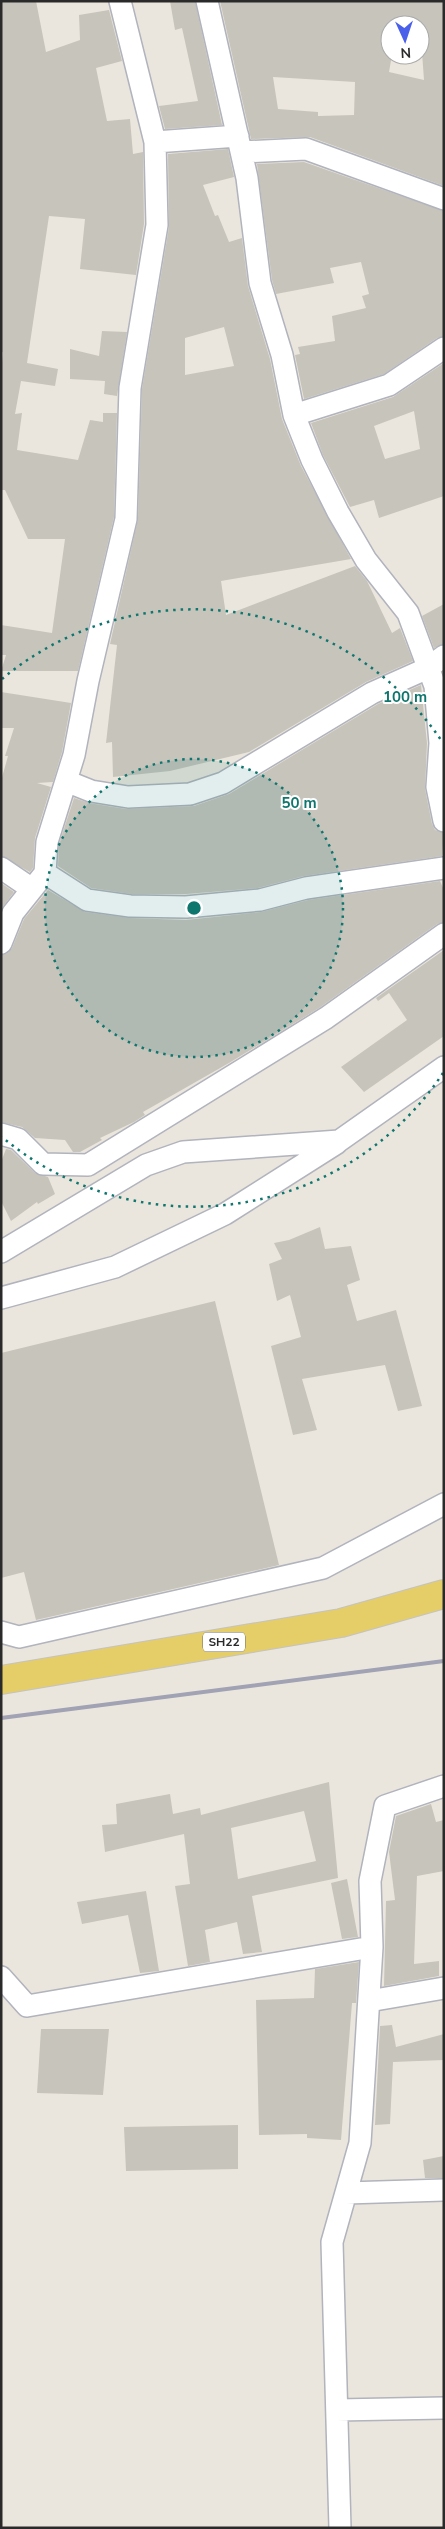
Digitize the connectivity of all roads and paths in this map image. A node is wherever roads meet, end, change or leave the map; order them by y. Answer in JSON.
{"nodes":[{"id":1,"x":120,"y":1,"type":"edge"},
{"id":2,"x":207,"y":1,"type":"edge"},
{"id":3,"x":155,"y":142,"type":"junction"},
{"id":4,"x":240,"y":144,"type":"junction"},
{"id":5,"x":444,"y":199,"type":"edge"},
{"id":6,"x":444,"y":348,"type":"edge"},
{"id":7,"x":294,"y":415,"type":"junction"},
{"id":8,"x":436,"y":662,"type":"edge"},
{"id":9,"x":66,"y":780,"type":"junction"},
{"id":10,"x":444,"y":821,"type":"edge"},
{"id":11,"x":1,"y":868,"type":"edge"},
{"id":12,"x":444,"y":868,"type":"edge"},
{"id":13,"x":38,"y":881,"type":"junction"},
{"id":14,"x":444,"y":934,"type":"edge"},
{"id":15,"x":1,"y":942,"type":"edge"},
{"id":16,"x":444,"y":1066,"type":"edge"},
{"id":17,"x":1,"y":1134,"type":"edge"},
{"id":18,"x":339,"y":1142,"type":"junction"},
{"id":19,"x":1,"y":1252,"type":"edge"},
{"id":20,"x":1,"y":1298,"type":"edge"},
{"id":21,"x":444,"y":1504,"type":"edge"},
{"id":22,"x":444,"y":1594,"type":"edge"},
{"id":23,"x":1,"y":1632,"type":"edge"},
{"id":24,"x":1,"y":1680,"type":"edge"},
{"id":25,"x":444,"y":1786,"type":"edge"},
{"id":26,"x":372,"y":1947,"type":"junction"},
{"id":27,"x":1,"y":1977,"type":"edge"},
{"id":28,"x":444,"y":1988,"type":"edge"},
{"id":29,"x":369,"y":2001,"type":"junction"},
{"id":30,"x":444,"y":2190,"type":"edge"},
{"id":31,"x":346,"y":2193,"type":"junction"},
{"id":32,"x":444,"y":2408,"type":"edge"},
{"id":33,"x":337,"y":2410,"type":"junction"},
{"id":34,"x":340,"y":2528,"type":"edge"}],
"edges":[{"from":1,"to":3,"type":"street"},
{"from":2,"to":4,"type":"street"},
{"from":3,"to":4,"type":"street"},
{"from":3,"to":9,"type":"street"},
{"from":4,"to":5,"type":"street"},
{"from":4,"to":7,"type":"street"},
{"from":6,"to":7,"type":"street"},
{"from":7,"to":8,"type":"street"},
{"from":8,"to":9,"type":"street"},
{"from":8,"to":10,"type":"street"},
{"from":9,"to":13,"type":"street"},
{"from":11,"to":13,"type":"street"},
{"from":12,"to":13,"type":"street"},
{"from":13,"to":15,"type":"street"},
{"from":14,"to":17,"type":"street"},
{"from":16,"to":18,"type":"street"},
{"from":18,"to":19,"type":"street"},
{"from":18,"to":20,"type":"street"},
{"from":21,"to":23,"type":"street"},
{"from":22,"to":24,"type":"main road","number":"SH22"},
{"from":25,"to":26,"type":"street"},
{"from":26,"to":27,"type":"street"},
{"from":26,"to":29,"type":"street"},
{"from":28,"to":29,"type":"street"},
{"from":29,"to":31,"type":"street"},
{"from":30,"to":31,"type":"street"},
{"from":31,"to":33,"type":"street"},
{"from":32,"to":33,"type":"street"},
{"from":33,"to":34,"type":"street"}]}
